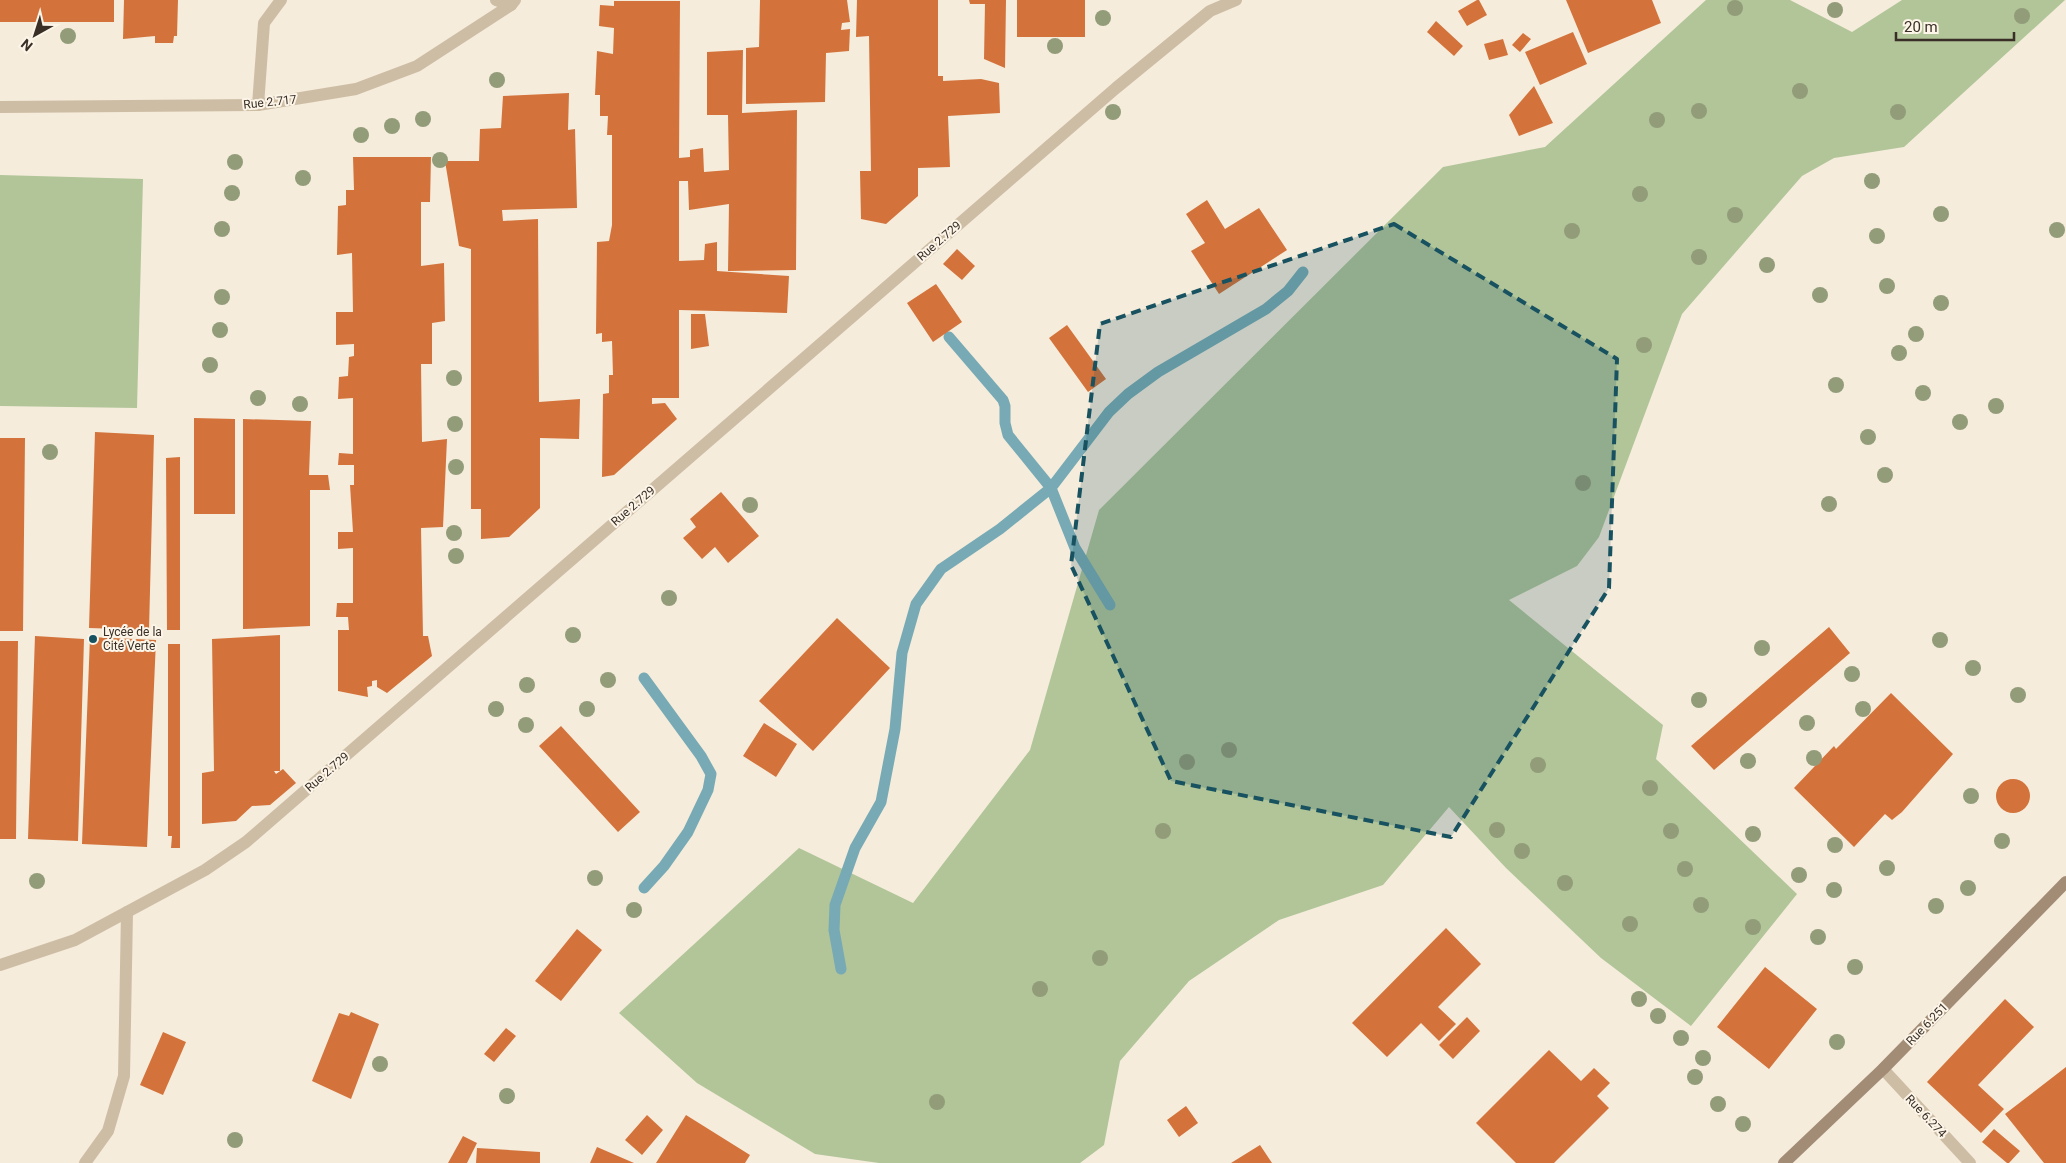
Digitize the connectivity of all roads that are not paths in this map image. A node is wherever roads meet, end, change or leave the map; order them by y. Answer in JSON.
{"nodes":[{"id":1,"x":281,"y":0,"type":"edge"},
{"id":2,"x":496,"y":0,"type":"edge"},
{"id":3,"x":1236,"y":0,"type":"edge"},
{"id":4,"x":513,"y":2,"type":"edge"},
{"id":5,"x":1209,"y":6,"type":"edge"},
{"id":6,"x":258,"y":105,"type":"junction"},
{"id":7,"x":0,"y":107,"type":"edge"},
{"id":8,"x":2066,"y":882,"type":"edge"},
{"id":9,"x":127,"y":912,"type":"junction"},
{"id":10,"x":0,"y":965,"type":"edge"},
{"id":11,"x":1883,"y":1070,"type":"junction"},
{"id":12,"x":86,"y":1163,"type":"edge"},
{"id":13,"x":1784,"y":1163,"type":"edge"},
{"id":14,"x":1970,"y":1163,"type":"edge"}],
"edges":[{"from":1,"to":6,"type":"street"},
{"from":2,"to":4,"type":"street"},
{"from":3,"to":5,"type":"street","name":"Rue 2.729"},
{"from":4,"to":6,"type":"street","name":"Rue 2.717"},
{"from":5,"to":9,"type":"street","name":"Rue 2.729"},
{"from":6,"to":7,"type":"street","name":"Rue 2.717"},
{"from":8,"to":11,"type":"main road","name":"Rue 6.251"},
{"from":9,"to":10,"type":"street","name":"Rue 2.729"},
{"from":9,"to":12,"type":"street"},
{"from":11,"to":13,"type":"main road","name":"Rue 6.251"},
{"from":11,"to":14,"type":"street","name":"Rue 6.274"}]}
